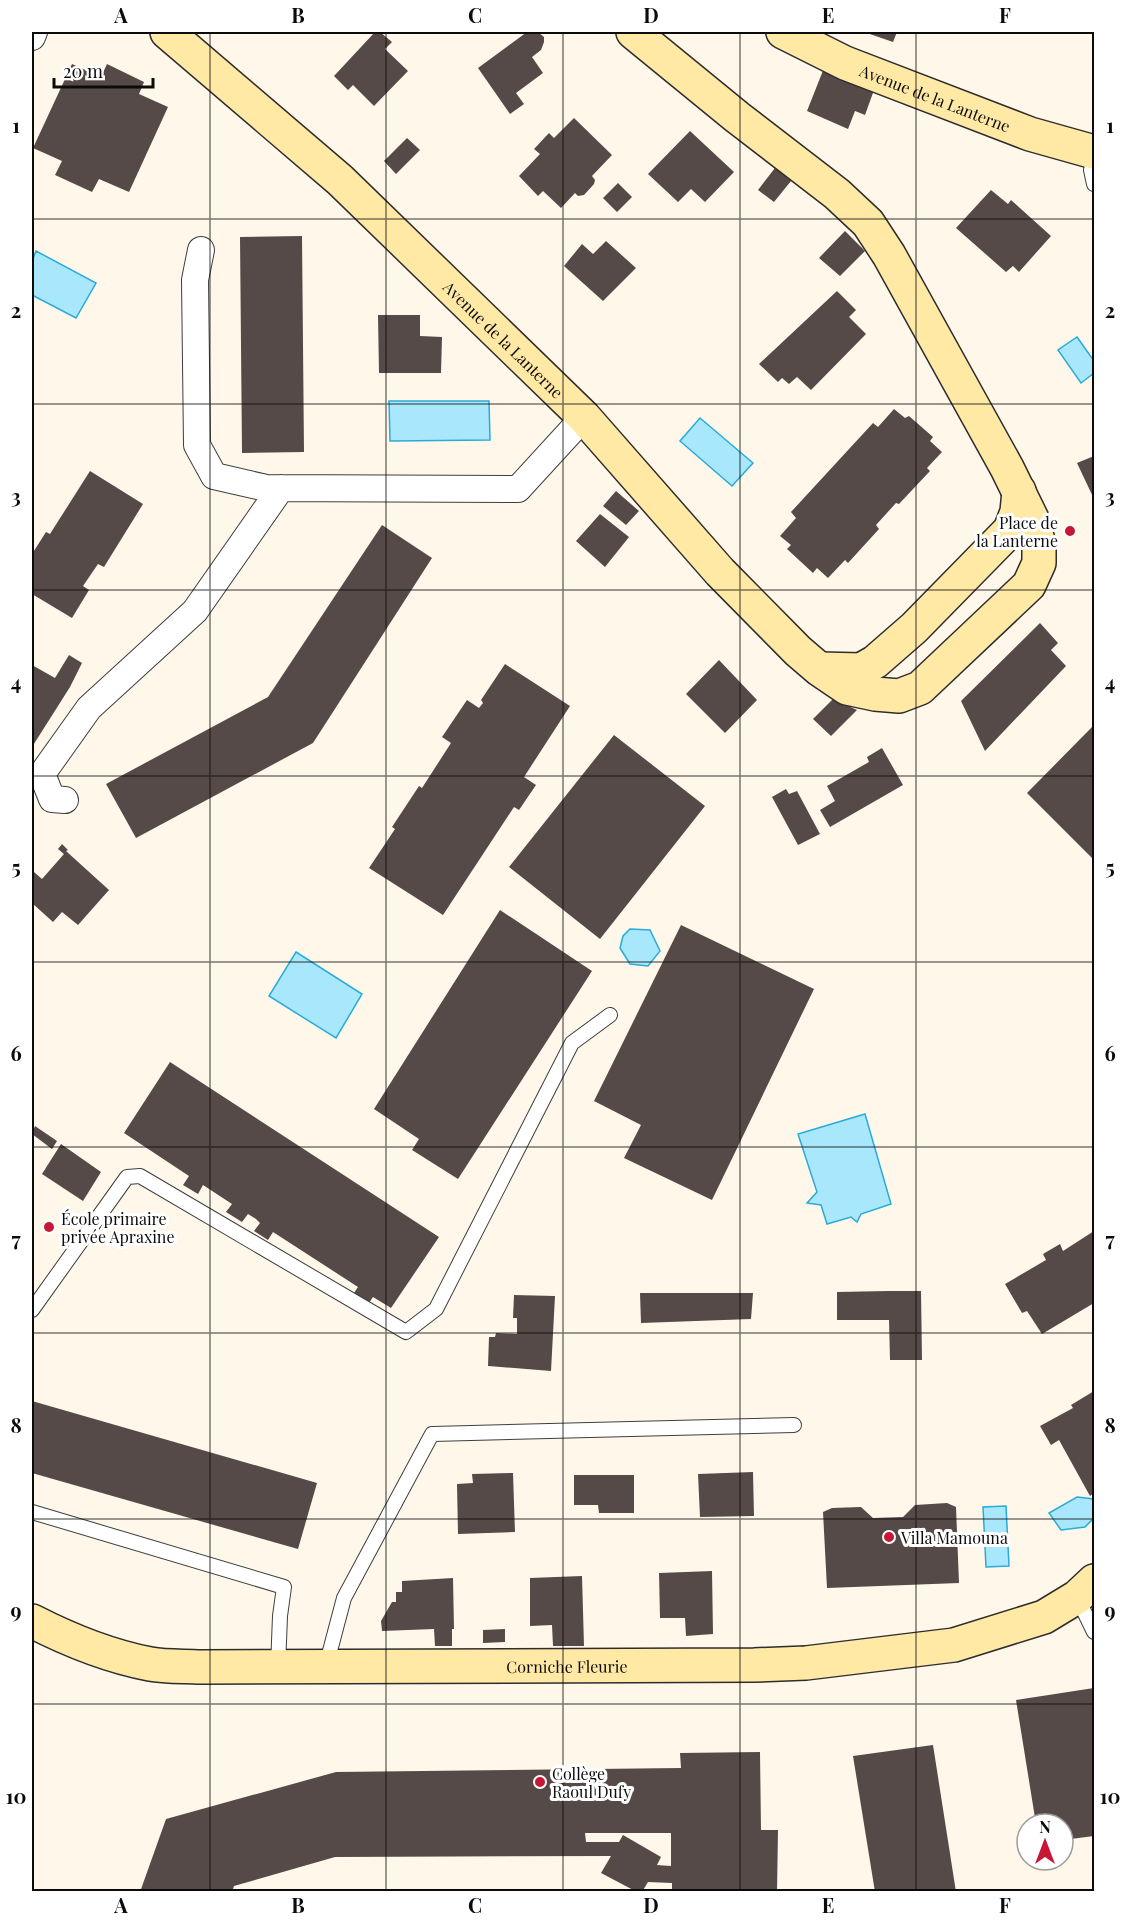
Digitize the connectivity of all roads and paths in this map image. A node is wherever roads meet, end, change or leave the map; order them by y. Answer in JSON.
{"nodes":[{"id":1,"x":34,"y":32,"type":"edge"},
{"id":2,"x":167,"y":32,"type":"edge"},
{"id":3,"x":633,"y":32,"type":"edge"},
{"id":4,"x":783,"y":32,"type":"edge"},
{"id":5,"x":32,"y":37,"type":"edge"},
{"id":6,"x":1095,"y":152,"type":"edge"},
{"id":7,"x":1095,"y":158,"type":"edge"},
{"id":8,"x":1095,"y":184,"type":"edge"},
{"id":9,"x":201,"y":250,"type":"dead end"},
{"id":10,"x":584,"y":417,"type":"junction"},
{"id":11,"x":281,"y":488,"type":"junction"},
{"id":12,"x":1019,"y":491,"type":"junction"},
{"id":13,"x":819,"y":669,"type":"junction"},
{"id":14,"x":65,"y":800,"type":"dead end"},
{"id":15,"x":610,"y":1015,"type":"dead end"},
{"id":16,"x":32,"y":1310,"type":"edge"},
{"id":17,"x":794,"y":1425,"type":"dead end"},
{"id":18,"x":32,"y":1512,"type":"edge"},
{"id":19,"x":1086,"y":1589,"type":"edge"},
{"id":20,"x":32,"y":1621,"type":"edge"},
{"id":21,"x":1095,"y":1632,"type":"edge"},
{"id":22,"x":326,"y":1666,"type":"junction"},
{"id":23,"x":278,"y":1667,"type":"junction"}],
"edges":[{"from":1,"to":5,"type":"street"},
{"from":2,"to":10,"type":"street","name":"Avenue de la Lanterne"},
{"from":3,"to":12,"type":"street","name":"Avenue de la Lanterne"},
{"from":4,"to":6,"type":"street","name":"Avenue de la Lanterne"},
{"from":7,"to":8,"type":"lane"},
{"from":9,"to":11,"type":"street"},
{"from":10,"to":11,"type":"street"},
{"from":10,"to":13,"type":"street","name":"Avenue de la Lanterne"},
{"from":11,"to":14,"type":"street"},
{"from":12,"to":13,"type":"street"},
{"from":12,"to":13,"type":"street","name":"Avenue de la Lanterne"},
{"from":15,"to":16,"type":"lane"},
{"from":17,"to":22,"type":"lane"},
{"from":18,"to":23,"type":"lane"},
{"from":19,"to":21,"type":"lane"},
{"from":19,"to":22,"type":"street","name":"Corniche Fleurie"},
{"from":20,"to":23,"type":"street","name":"Corniche Fleurie"},
{"from":22,"to":23,"type":"street","name":"Corniche Fleurie"}]}
